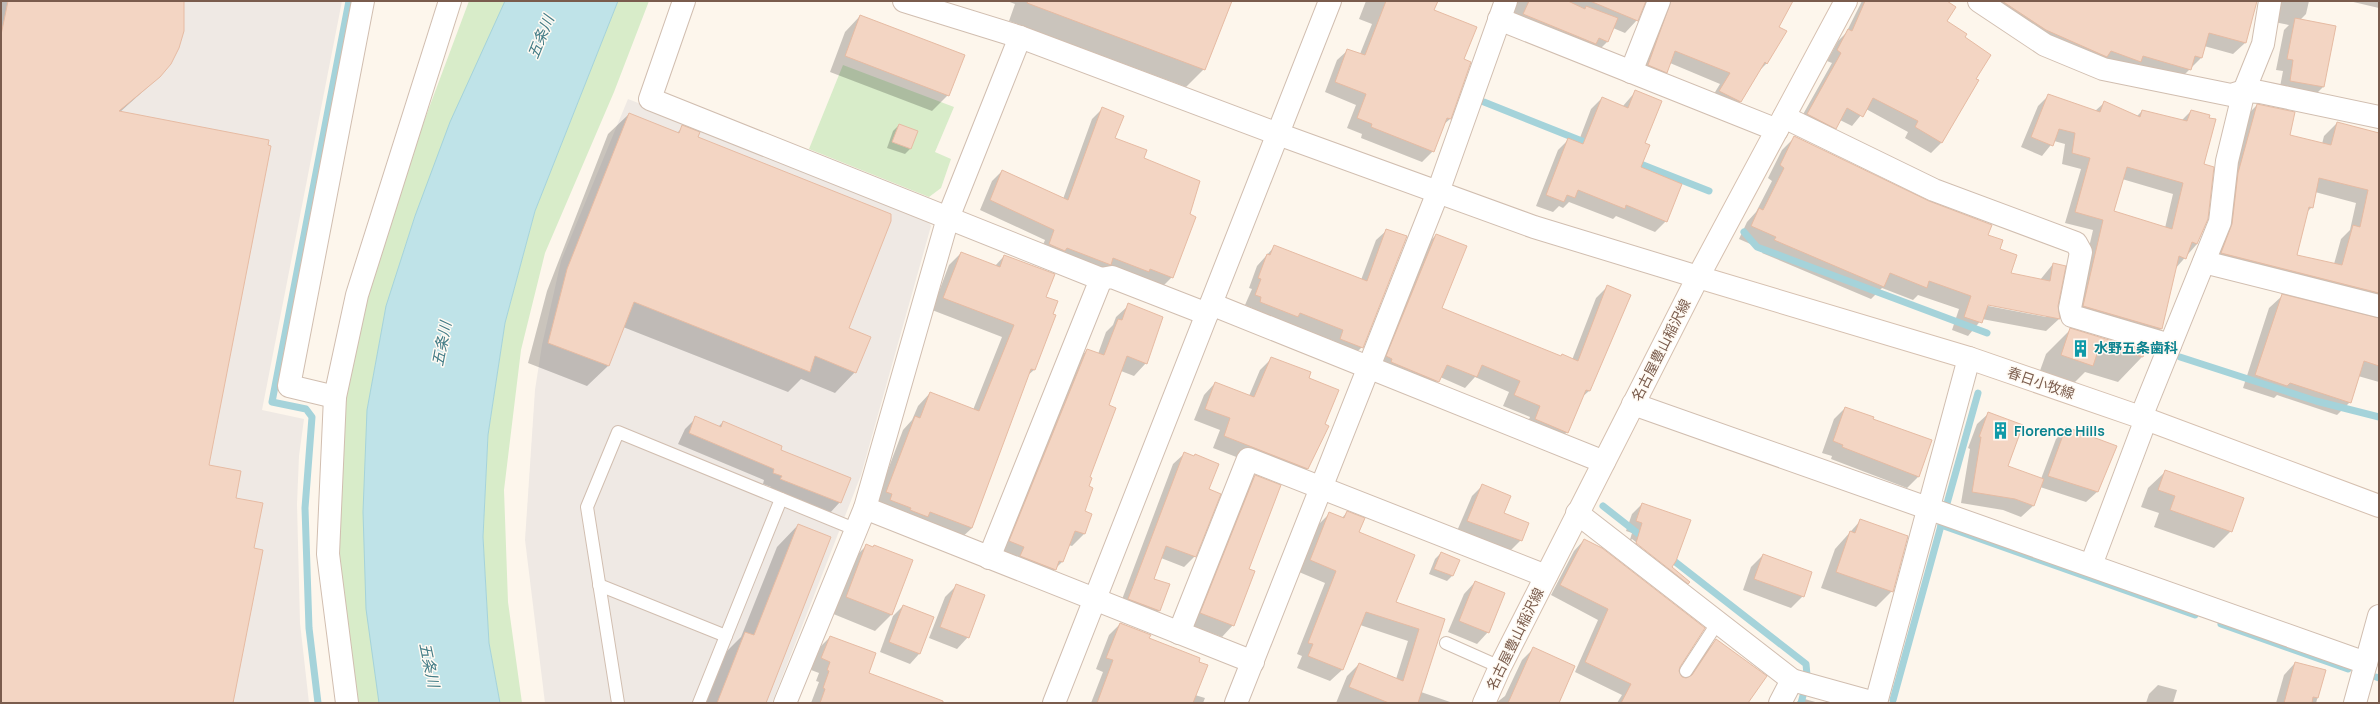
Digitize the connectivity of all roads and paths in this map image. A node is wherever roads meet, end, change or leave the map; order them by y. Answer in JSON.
{"nodes":[{"id":1,"x":363,"y":1,"type":"edge"},
{"id":2,"x":450,"y":1,"type":"edge"},
{"id":3,"x":684,"y":1,"type":"edge"},
{"id":4,"x":904,"y":1,"type":"edge"},
{"id":5,"x":1330,"y":1,"type":"edge"},
{"id":6,"x":1659,"y":1,"type":"edge"},
{"id":7,"x":1846,"y":1,"type":"edge"},
{"id":8,"x":1979,"y":1,"type":"edge"},
{"id":9,"x":2270,"y":1,"type":"edge"},
{"id":10,"x":928,"y":5,"type":"edge"},
{"id":11,"x":1503,"y":10,"type":"edge"},
{"id":12,"x":1020,"y":36,"type":"junction"},
{"id":13,"x":1631,"y":72,"type":"junction"},
{"id":14,"x":2244,"y":91,"type":"junction"},
{"id":15,"x":2379,"y":117,"type":"edge"},
{"id":16,"x":1780,"y":123,"type":"junction"},
{"id":17,"x":1278,"y":134,"type":"junction"},
{"id":18,"x":1438,"y":192,"type":"junction"},
{"id":19,"x":948,"y":218,"type":"junction"},
{"id":20,"x":2204,"y":262,"type":"junction"},
{"id":21,"x":1698,"y":277,"type":"junction"},
{"id":22,"x":1101,"y":279,"type":"junction"},
{"id":23,"x":2379,"y":306,"type":"edge"},
{"id":24,"x":1209,"y":309,"type":"junction"},
{"id":25,"x":2170,"y":345,"type":"junction"},
{"id":26,"x":1969,"y":358,"type":"junction"},
{"id":27,"x":1369,"y":367,"type":"junction"},
{"id":28,"x":334,"y":397,"type":"junction"},
{"id":29,"x":1633,"y":404,"type":"junction"},
{"id":30,"x":2143,"y":418,"type":"junction"},
{"id":31,"x":1604,"y":462,"type":"junction"},
{"id":32,"x":1322,"y":488,"type":"junction"},
{"id":33,"x":781,"y":499,"type":"junction"},
{"id":34,"x":2379,"y":506,"type":"edge"},
{"id":35,"x":865,"y":508,"type":"junction"},
{"id":36,"x":1929,"y":508,"type":"junction"},
{"id":37,"x":1577,"y":513,"type":"junction"},
{"id":38,"x":857,"y":530,"type":"junction"},
{"id":39,"x":989,"y":558,"type":"junction"},
{"id":40,"x":2091,"y":565,"type":"junction"},
{"id":41,"x":1546,"y":576,"type":"junction"},
{"id":42,"x":600,"y":585,"type":"junction"},
{"id":43,"x":1095,"y":600,"type":"junction"},
{"id":44,"x":2379,"y":616,"type":"edge"},
{"id":45,"x":1718,"y":622,"type":"junction"},
{"id":46,"x":1179,"y":633,"type":"junction"},
{"id":47,"x":726,"y":636,"type":"junction"},
{"id":48,"x":1446,"y":643,"type":"dead end"},
{"id":49,"x":1253,"y":662,"type":"junction"},
{"id":50,"x":2366,"y":663,"type":"junction"},
{"id":51,"x":1500,"y":667,"type":"junction"},
{"id":52,"x":1686,"y":671,"type":"dead end"},
{"id":53,"x":1792,"y":680,"type":"junction"},
{"id":54,"x":347,"y":703,"type":"edge"},
{"id":55,"x":618,"y":703,"type":"edge"},
{"id":56,"x":700,"y":703,"type":"edge"},
{"id":57,"x":785,"y":703,"type":"edge"},
{"id":58,"x":1054,"y":703,"type":"edge"},
{"id":59,"x":1236,"y":703,"type":"edge"},
{"id":60,"x":1484,"y":703,"type":"edge"},
{"id":61,"x":1780,"y":703,"type":"edge"},
{"id":62,"x":1875,"y":703,"type":"edge"},
{"id":63,"x":2355,"y":703,"type":"edge"}],
"edges":[{"from":1,"to":28,"type":"street"},
{"from":2,"to":28,"type":"street"},
{"from":3,"to":19,"type":"street"},
{"from":4,"to":10,"type":"street","name":"春日小牧線"},
{"from":5,"to":17,"type":"street"},
{"from":6,"to":13,"type":"street"},
{"from":7,"to":16,"type":"street","name":"名古屋豊山稲沢線"},
{"from":8,"to":14,"type":"street"},
{"from":9,"to":14,"type":"street"},
{"from":10,"to":12,"type":"street","name":"春日小牧線"},
{"from":11,"to":13,"type":"street"},
{"from":11,"to":18,"type":"street"},
{"from":12,"to":17,"type":"street","name":"春日小牧線"},
{"from":12,"to":19,"type":"street"},
{"from":13,"to":16,"type":"street"},
{"from":14,"to":15,"type":"street"},
{"from":14,"to":20,"type":"street"},
{"from":16,"to":21,"type":"street","name":"名古屋豊山稲沢線"},
{"from":16,"to":25,"type":"street"},
{"from":17,"to":18,"type":"street","name":"春日小牧線"},
{"from":17,"to":24,"type":"street"},
{"from":18,"to":21,"type":"street","name":"春日小牧線"},
{"from":18,"to":27,"type":"street"},
{"from":19,"to":22,"type":"street"},
{"from":19,"to":35,"type":"street"},
{"from":20,"to":23,"type":"street"},
{"from":20,"to":25,"type":"street"},
{"from":21,"to":26,"type":"street","name":"春日小牧線"},
{"from":21,"to":29,"type":"street","name":"名古屋豊山稲沢線"},
{"from":22,"to":24,"type":"street"},
{"from":22,"to":39,"type":"street"},
{"from":24,"to":27,"type":"street"},
{"from":24,"to":43,"type":"street"},
{"from":25,"to":30,"type":"street"},
{"from":26,"to":30,"type":"street","name":"春日小牧線"},
{"from":26,"to":36,"type":"street"},
{"from":27,"to":31,"type":"street"},
{"from":27,"to":32,"type":"street"},
{"from":28,"to":54,"type":"street"},
{"from":29,"to":31,"type":"street","name":"名古屋豊山稲沢線"},
{"from":29,"to":36,"type":"street"},
{"from":30,"to":34,"type":"street","name":"春日小牧線"},
{"from":30,"to":40,"type":"street"},
{"from":31,"to":37,"type":"street","name":"名古屋豊山稲沢線"},
{"from":32,"to":41,"type":"street"},
{"from":32,"to":46,"type":"street"},
{"from":32,"to":49,"type":"street"},
{"from":33,"to":38,"type":"lane"},
{"from":33,"to":42,"type":"lane"},
{"from":33,"to":47,"type":"lane"},
{"from":35,"to":38,"type":"street"},
{"from":35,"to":39,"type":"street"},
{"from":36,"to":40,"type":"street"},
{"from":36,"to":62,"type":"street"},
{"from":37,"to":41,"type":"street","name":"名古屋豊山稲沢線"},
{"from":37,"to":45,"type":"street"},
{"from":38,"to":57,"type":"street"},
{"from":39,"to":43,"type":"street"},
{"from":40,"to":50,"type":"street"},
{"from":41,"to":51,"type":"street","name":"名古屋豊山稲沢線"},
{"from":42,"to":47,"type":"lane"},
{"from":42,"to":55,"type":"lane"},
{"from":43,"to":46,"type":"street"},
{"from":43,"to":58,"type":"street"},
{"from":44,"to":50,"type":"street"},
{"from":45,"to":52,"type":"lane"},
{"from":45,"to":53,"type":"street"},
{"from":46,"to":49,"type":"street"},
{"from":47,"to":56,"type":"lane"},
{"from":48,"to":51,"type":"lane"},
{"from":49,"to":59,"type":"street"},
{"from":50,"to":63,"type":"street"},
{"from":51,"to":60,"type":"street","name":"名古屋豊山稲沢線"},
{"from":53,"to":61,"type":"street"},
{"from":53,"to":62,"type":"street"}]}
